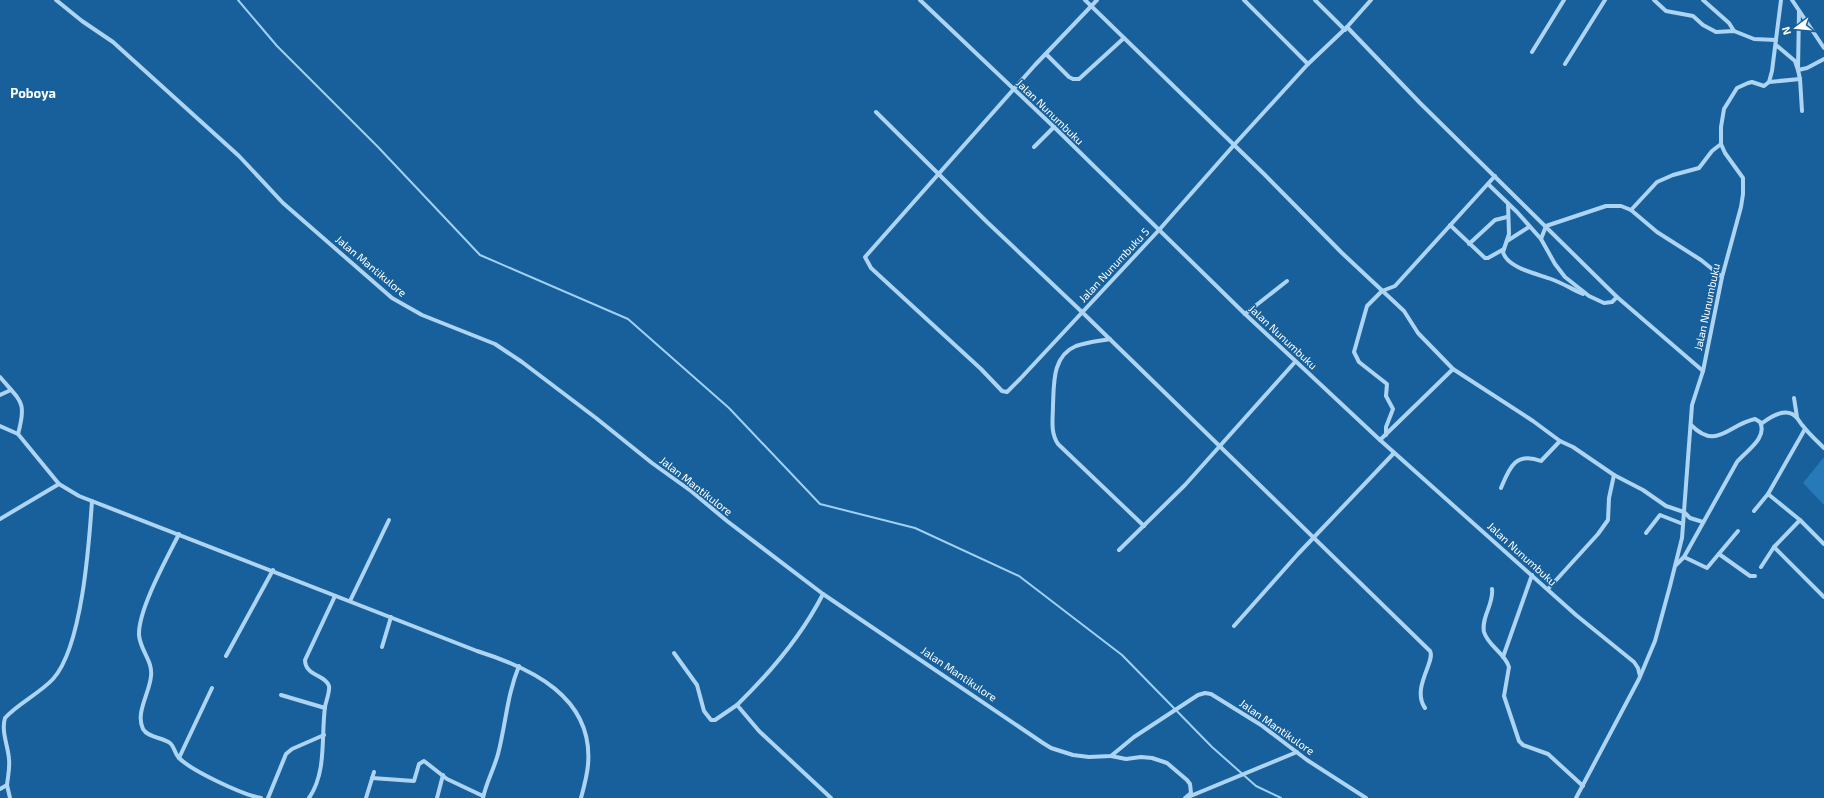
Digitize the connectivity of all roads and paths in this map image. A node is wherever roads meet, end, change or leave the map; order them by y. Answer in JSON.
{"nodes":[{"id":1,"x":56,"y":0,"type":"edge"},
{"id":2,"x":920,"y":0,"type":"edge"},
{"id":3,"x":1085,"y":0,"type":"edge"},
{"id":4,"x":1097,"y":0,"type":"edge"},
{"id":5,"x":1244,"y":0,"type":"edge"},
{"id":6,"x":1315,"y":0,"type":"edge"},
{"id":7,"x":1371,"y":0,"type":"edge"},
{"id":8,"x":1564,"y":0,"type":"edge"},
{"id":9,"x":1605,"y":0,"type":"edge"},
{"id":10,"x":1654,"y":0,"type":"edge"},
{"id":11,"x":1703,"y":0,"type":"edge"},
{"id":12,"x":1781,"y":0,"type":"edge"},
{"id":13,"x":1792,"y":0,"type":"edge"},
{"id":14,"x":1091,"y":6,"type":"junction"},
{"id":15,"x":1799,"y":11,"type":"junction"},
{"id":16,"x":1346,"y":29,"type":"junction"},
{"id":17,"x":1734,"y":31,"type":"junction"},
{"id":18,"x":1124,"y":38,"type":"junction"},
{"id":19,"x":1776,"y":43,"type":"junction"},
{"id":20,"x":1824,"y":48,"type":"edge"},
{"id":21,"x":1532,"y":52,"type":"dead end"},
{"id":22,"x":1046,"y":54,"type":"junction"},
{"id":23,"x":1824,"y":59,"type":"edge"},
{"id":24,"x":1308,"y":64,"type":"junction"},
{"id":25,"x":1565,"y":64,"type":"dead end"},
{"id":26,"x":1798,"y":70,"type":"junction"},
{"id":27,"x":1800,"y":79,"type":"junction"},
{"id":28,"x":1769,"y":82,"type":"junction"},
{"id":29,"x":1014,"y":90,"type":"junction"},
{"id":30,"x":1802,"y":111,"type":"dead end"},
{"id":31,"x":876,"y":112,"type":"dead end"},
{"id":32,"x":1054,"y":127,"type":"junction"},
{"id":33,"x":1721,"y":144,"type":"junction"},
{"id":34,"x":1234,"y":145,"type":"junction"},
{"id":35,"x":1034,"y":147,"type":"dead end"},
{"id":36,"x":939,"y":174,"type":"junction"},
{"id":37,"x":1495,"y":176,"type":"junction"},
{"id":38,"x":1488,"y":184,"type":"junction"},
{"id":39,"x":1508,"y":204,"type":"junction"},
{"id":40,"x":1631,"y":210,"type":"junction"},
{"id":41,"x":1507,"y":217,"type":"junction"},
{"id":42,"x":1450,"y":225,"type":"junction"},
{"id":43,"x":1546,"y":226,"type":"junction"},
{"id":44,"x":1529,"y":228,"type":"junction"},
{"id":45,"x":1159,"y":230,"type":"junction"},
{"id":46,"x":1541,"y":239,"type":"junction"},
{"id":47,"x":1505,"y":242,"type":"junction"},
{"id":48,"x":1469,"y":244,"type":"junction"},
{"id":49,"x":1504,"y":249,"type":"junction"},
{"id":50,"x":1722,"y":277,"type":"junction"},
{"id":51,"x":1287,"y":281,"type":"dead end"},
{"id":52,"x":1382,"y":291,"type":"junction"},
{"id":53,"x":1589,"y":296,"type":"junction"},
{"id":54,"x":1618,"y":297,"type":"junction"},
{"id":55,"x":1082,"y":312,"type":"junction"},
{"id":56,"x":1245,"y":314,"type":"junction"},
{"id":57,"x":1110,"y":339,"type":"junction"},
{"id":58,"x":1295,"y":362,"type":"junction"},
{"id":59,"x":1453,"y":369,"type":"junction"},
{"id":60,"x":1703,"y":371,"type":"junction"},
{"id":61,"x":0,"y":377,"type":"edge"},
{"id":62,"x":11,"y":390,"type":"junction"},
{"id":63,"x":0,"y":395,"type":"edge"},
{"id":64,"x":1794,"y":398,"type":"dead end"},
{"id":65,"x":1797,"y":417,"type":"junction"},
{"id":66,"x":1761,"y":424,"type":"junction"},
{"id":67,"x":1690,"y":425,"type":"junction"},
{"id":68,"x":0,"y":426,"type":"edge"},
{"id":69,"x":1806,"y":429,"type":"junction"},
{"id":70,"x":18,"y":434,"type":"junction"},
{"id":71,"x":1386,"y":435,"type":"junction"},
{"id":72,"x":1380,"y":440,"type":"junction"},
{"id":73,"x":1560,"y":441,"type":"junction"},
{"id":74,"x":1219,"y":447,"type":"junction"},
{"id":75,"x":1824,"y":448,"type":"edge"},
{"id":76,"x":1394,"y":453,"type":"junction"},
{"id":77,"x":1614,"y":475,"type":"junction"},
{"id":78,"x":59,"y":484,"type":"junction"},
{"id":79,"x":1501,"y":488,"type":"dead end"},
{"id":80,"x":1768,"y":494,"type":"junction"},
{"id":81,"x":92,"y":501,"type":"junction"},
{"id":82,"x":1754,"y":511,"type":"dead end"},
{"id":83,"x":1684,"y":512,"type":"junction"},
{"id":84,"x":0,"y":519,"type":"edge"},
{"id":85,"x":389,"y":520,"type":"dead end"},
{"id":86,"x":1800,"y":520,"type":"junction"},
{"id":87,"x":1703,"y":522,"type":"junction"},
{"id":88,"x":1683,"y":524,"type":"junction"},
{"id":89,"x":1144,"y":526,"type":"junction"},
{"id":90,"x":1738,"y":531,"type":"dead end"},
{"id":91,"x":1646,"y":533,"type":"dead end"},
{"id":92,"x":179,"y":534,"type":"junction"},
{"id":93,"x":1314,"y":538,"type":"junction"},
{"id":94,"x":1824,"y":544,"type":"edge"},
{"id":95,"x":1774,"y":547,"type":"junction"},
{"id":96,"x":1119,"y":550,"type":"dead end"},
{"id":97,"x":1719,"y":554,"type":"junction"},
{"id":98,"x":1684,"y":557,"type":"junction"},
{"id":99,"x":1676,"y":566,"type":"junction"},
{"id":100,"x":1762,"y":567,"type":"dead end"},
{"id":101,"x":273,"y":570,"type":"junction"},
{"id":102,"x":1532,"y":575,"type":"junction"},
{"id":103,"x":1755,"y":576,"type":"dead end"},
{"id":104,"x":1492,"y":589,"type":"dead end"},
{"id":105,"x":1548,"y":589,"type":"junction"},
{"id":106,"x":823,"y":594,"type":"junction"},
{"id":107,"x":335,"y":596,"type":"junction"},
{"id":108,"x":1824,"y":597,"type":"edge"},
{"id":109,"x":350,"y":601,"type":"junction"},
{"id":110,"x":391,"y":617,"type":"junction"},
{"id":111,"x":1234,"y":626,"type":"dead end"},
{"id":112,"x":382,"y":647,"type":"dead end"},
{"id":113,"x":674,"y":654,"type":"dead end"},
{"id":114,"x":226,"y":656,"type":"dead end"},
{"id":115,"x":1503,"y":656,"type":"junction"},
{"id":116,"x":519,"y":666,"type":"junction"},
{"id":117,"x":1640,"y":676,"type":"junction"},
{"id":118,"x":212,"y":688,"type":"dead end"},
{"id":119,"x":281,"y":695,"type":"dead end"},
{"id":120,"x":737,"y":705,"type":"junction"},
{"id":121,"x":325,"y":708,"type":"junction"},
{"id":122,"x":1425,"y":708,"type":"dead end"},
{"id":123,"x":324,"y":735,"type":"junction"},
{"id":124,"x":1297,"y":752,"type":"junction"},
{"id":125,"x":1111,"y":756,"type":"junction"},
{"id":126,"x":179,"y":758,"type":"junction"},
{"id":127,"x":374,"y":772,"type":"dead end"},
{"id":128,"x":443,"y":775,"type":"junction"},
{"id":129,"x":372,"y":778,"type":"junction"},
{"id":130,"x":7,"y":785,"type":"junction"},
{"id":131,"x":1582,"y":786,"type":"junction"},
{"id":132,"x":0,"y":789,"type":"edge"},
{"id":133,"x":483,"y":797,"type":"edge"},
{"id":134,"x":1186,"y":797,"type":"edge"},
{"id":135,"x":10,"y":798,"type":"edge"},
{"id":136,"x":261,"y":798,"type":"edge"},
{"id":137,"x":268,"y":798,"type":"edge"},
{"id":138,"x":309,"y":798,"type":"edge"},
{"id":139,"x":366,"y":798,"type":"edge"},
{"id":140,"x":438,"y":798,"type":"edge"},
{"id":141,"x":581,"y":798,"type":"edge"},
{"id":142,"x":831,"y":798,"type":"edge"},
{"id":143,"x":1366,"y":798,"type":"edge"},
{"id":144,"x":1576,"y":798,"type":"edge"}],
"edges":[{"from":1,"to":106,"type":"street","name":"Jalan Mantikulore"},
{"from":2,"to":29,"type":"street","name":"Jalan Nunumbuku"},
{"from":3,"to":14,"type":"street"},
{"from":4,"to":14,"type":"street"},
{"from":5,"to":24,"type":"street"},
{"from":6,"to":16,"type":"street"},
{"from":7,"to":16,"type":"street","name":"Jalan Nunumbuku 5"},
{"from":8,"to":21,"type":"street"},
{"from":9,"to":25,"type":"street"},
{"from":10,"to":17,"type":"street"},
{"from":11,"to":17,"type":"street"},
{"from":12,"to":19,"type":"street"},
{"from":13,"to":15,"type":"street"},
{"from":14,"to":18,"type":"street"},
{"from":14,"to":22,"type":"street"},
{"from":15,"to":20,"type":"street"},
{"from":15,"to":26,"type":"street"},
{"from":16,"to":24,"type":"street","name":"Jalan Nunumbuku 5"},
{"from":16,"to":37,"type":"street"},
{"from":17,"to":19,"type":"street"},
{"from":18,"to":22,"type":"street"},
{"from":18,"to":34,"type":"street"},
{"from":19,"to":26,"type":"street"},
{"from":19,"to":28,"type":"street"},
{"from":22,"to":29,"type":"street"},
{"from":23,"to":26,"type":"street"},
{"from":24,"to":34,"type":"street","name":"Jalan Nunumbuku 5"},
{"from":26,"to":27,"type":"street"},
{"from":27,"to":28,"type":"street"},
{"from":27,"to":30,"type":"street"},
{"from":28,"to":33,"type":"street"},
{"from":29,"to":32,"type":"street","name":"Jalan Nunumbuku"},
{"from":29,"to":36,"type":"street"},
{"from":31,"to":36,"type":"street"},
{"from":32,"to":35,"type":"street"},
{"from":32,"to":45,"type":"street","name":"Jalan Nunumbuku"},
{"from":33,"to":40,"type":"street"},
{"from":33,"to":50,"type":"street","name":"Jalan Nunumbuku"},
{"from":34,"to":45,"type":"street","name":"Jalan Nunumbuku 5"},
{"from":34,"to":52,"type":"street"},
{"from":36,"to":55,"type":"street"},
{"from":36,"to":55,"type":"street","name":"Jalan Nunumbuku 5"},
{"from":37,"to":38,"type":"street"},
{"from":37,"to":43,"type":"street"},
{"from":38,"to":39,"type":"street"},
{"from":38,"to":42,"type":"street"},
{"from":39,"to":41,"type":"street"},
{"from":39,"to":44,"type":"street"},
{"from":40,"to":43,"type":"street"},
{"from":40,"to":50,"type":"street"},
{"from":41,"to":47,"type":"street"},
{"from":41,"to":48,"type":"street"},
{"from":42,"to":48,"type":"street"},
{"from":42,"to":52,"type":"street"},
{"from":43,"to":46,"type":"street"},
{"from":43,"to":54,"type":"street"},
{"from":44,"to":46,"type":"street"},
{"from":44,"to":47,"type":"street"},
{"from":45,"to":55,"type":"street","name":"Jalan Nunumbuku 5"},
{"from":45,"to":56,"type":"street","name":"Jalan Nunumbuku"},
{"from":46,"to":53,"type":"street"},
{"from":47,"to":49,"type":"street"},
{"from":48,"to":49,"type":"street"},
{"from":49,"to":53,"type":"street"},
{"from":50,"to":60,"type":"street","name":"Jalan Nunumbuku"},
{"from":51,"to":56,"type":"street"},
{"from":52,"to":59,"type":"street"},
{"from":52,"to":71,"type":"street"},
{"from":53,"to":54,"type":"street"},
{"from":54,"to":60,"type":"street"},
{"from":55,"to":57,"type":"street"},
{"from":56,"to":58,"type":"street","name":"Jalan Nunumbuku"},
{"from":57,"to":74,"type":"street"},
{"from":57,"to":89,"type":"street"},
{"from":58,"to":72,"type":"street","name":"Jalan Nunumbuku"},
{"from":58,"to":74,"type":"street"},
{"from":59,"to":71,"type":"street"},
{"from":59,"to":73,"type":"street"},
{"from":60,"to":67,"type":"street","name":"Jalan Nunumbuku"},
{"from":61,"to":62,"type":"street"},
{"from":62,"to":63,"type":"street"},
{"from":62,"to":70,"type":"street"},
{"from":64,"to":65,"type":"street"},
{"from":65,"to":66,"type":"street"},
{"from":65,"to":69,"type":"street"},
{"from":66,"to":67,"type":"street"},
{"from":66,"to":87,"type":"street"},
{"from":67,"to":83,"type":"street","name":"Jalan Nunumbuku"},
{"from":68,"to":70,"type":"street"},
{"from":69,"to":75,"type":"street"},
{"from":69,"to":80,"type":"street"},
{"from":70,"to":78,"type":"street"},
{"from":71,"to":72,"type":"street"},
{"from":72,"to":76,"type":"street","name":"Jalan Nunumbuku"},
{"from":73,"to":77,"type":"street"},
{"from":73,"to":79,"type":"street"},
{"from":74,"to":89,"type":"street"},
{"from":74,"to":93,"type":"street"},
{"from":76,"to":93,"type":"street"},
{"from":76,"to":102,"type":"street","name":"Jalan Nunumbuku"},
{"from":77,"to":83,"type":"street"},
{"from":77,"to":105,"type":"street"},
{"from":78,"to":81,"type":"street"},
{"from":78,"to":84,"type":"street"},
{"from":80,"to":82,"type":"street"},
{"from":80,"to":86,"type":"street"},
{"from":81,"to":92,"type":"street"},
{"from":81,"to":130,"type":"street"},
{"from":83,"to":87,"type":"street"},
{"from":83,"to":88,"type":"street","name":"Jalan Nunumbuku"},
{"from":85,"to":109,"type":"street"},
{"from":86,"to":94,"type":"street"},
{"from":86,"to":95,"type":"street"},
{"from":87,"to":98,"type":"street"},
{"from":88,"to":91,"type":"street"},
{"from":88,"to":99,"type":"street","name":"Jalan Nunumbuku"},
{"from":89,"to":96,"type":"street"},
{"from":90,"to":97,"type":"street"},
{"from":92,"to":101,"type":"street"},
{"from":92,"to":126,"type":"street"},
{"from":93,"to":111,"type":"street"},
{"from":93,"to":122,"type":"street"},
{"from":95,"to":100,"type":"street"},
{"from":95,"to":108,"type":"street"},
{"from":97,"to":98,"type":"street"},
{"from":97,"to":103,"type":"street"},
{"from":98,"to":99,"type":"street"},
{"from":99,"to":117,"type":"street","name":"Jalan Nunumbuku"},
{"from":101,"to":107,"type":"street"},
{"from":101,"to":114,"type":"street"},
{"from":102,"to":105,"type":"street","name":"Jalan Nunumbuku"},
{"from":102,"to":115,"type":"street"},
{"from":104,"to":115,"type":"street"},
{"from":105,"to":117,"type":"street","name":"Jalan Nunumbuku"},
{"from":106,"to":120,"type":"street"},
{"from":106,"to":125,"type":"street","name":"Jalan Mantikulore"},
{"from":107,"to":109,"type":"street"},
{"from":107,"to":121,"type":"street"},
{"from":109,"to":110,"type":"street"},
{"from":110,"to":112,"type":"street"},
{"from":110,"to":116,"type":"street"},
{"from":113,"to":120,"type":"street"},
{"from":115,"to":131,"type":"street"},
{"from":116,"to":133,"type":"street"},
{"from":116,"to":141,"type":"street"},
{"from":117,"to":131,"type":"street","name":"Jalan Nunumbuku"},
{"from":118,"to":126,"type":"street"},
{"from":119,"to":121,"type":"street"},
{"from":120,"to":142,"type":"street"},
{"from":121,"to":123,"type":"street"},
{"from":123,"to":137,"type":"street"},
{"from":123,"to":138,"type":"street"},
{"from":124,"to":125,"type":"street","name":"Jalan Mantikulore"},
{"from":124,"to":134,"type":"street"},
{"from":124,"to":143,"type":"street","name":"Jalan Mantikulore"},
{"from":125,"to":134,"type":"street"},
{"from":126,"to":136,"type":"street"},
{"from":127,"to":129,"type":"street"},
{"from":128,"to":129,"type":"street"},
{"from":128,"to":133,"type":"street"},
{"from":128,"to":140,"type":"street"},
{"from":129,"to":139,"type":"street"},
{"from":130,"to":132,"type":"street"},
{"from":130,"to":135,"type":"street"},
{"from":131,"to":144,"type":"street","name":"Jalan Nunumbuku"}]}
